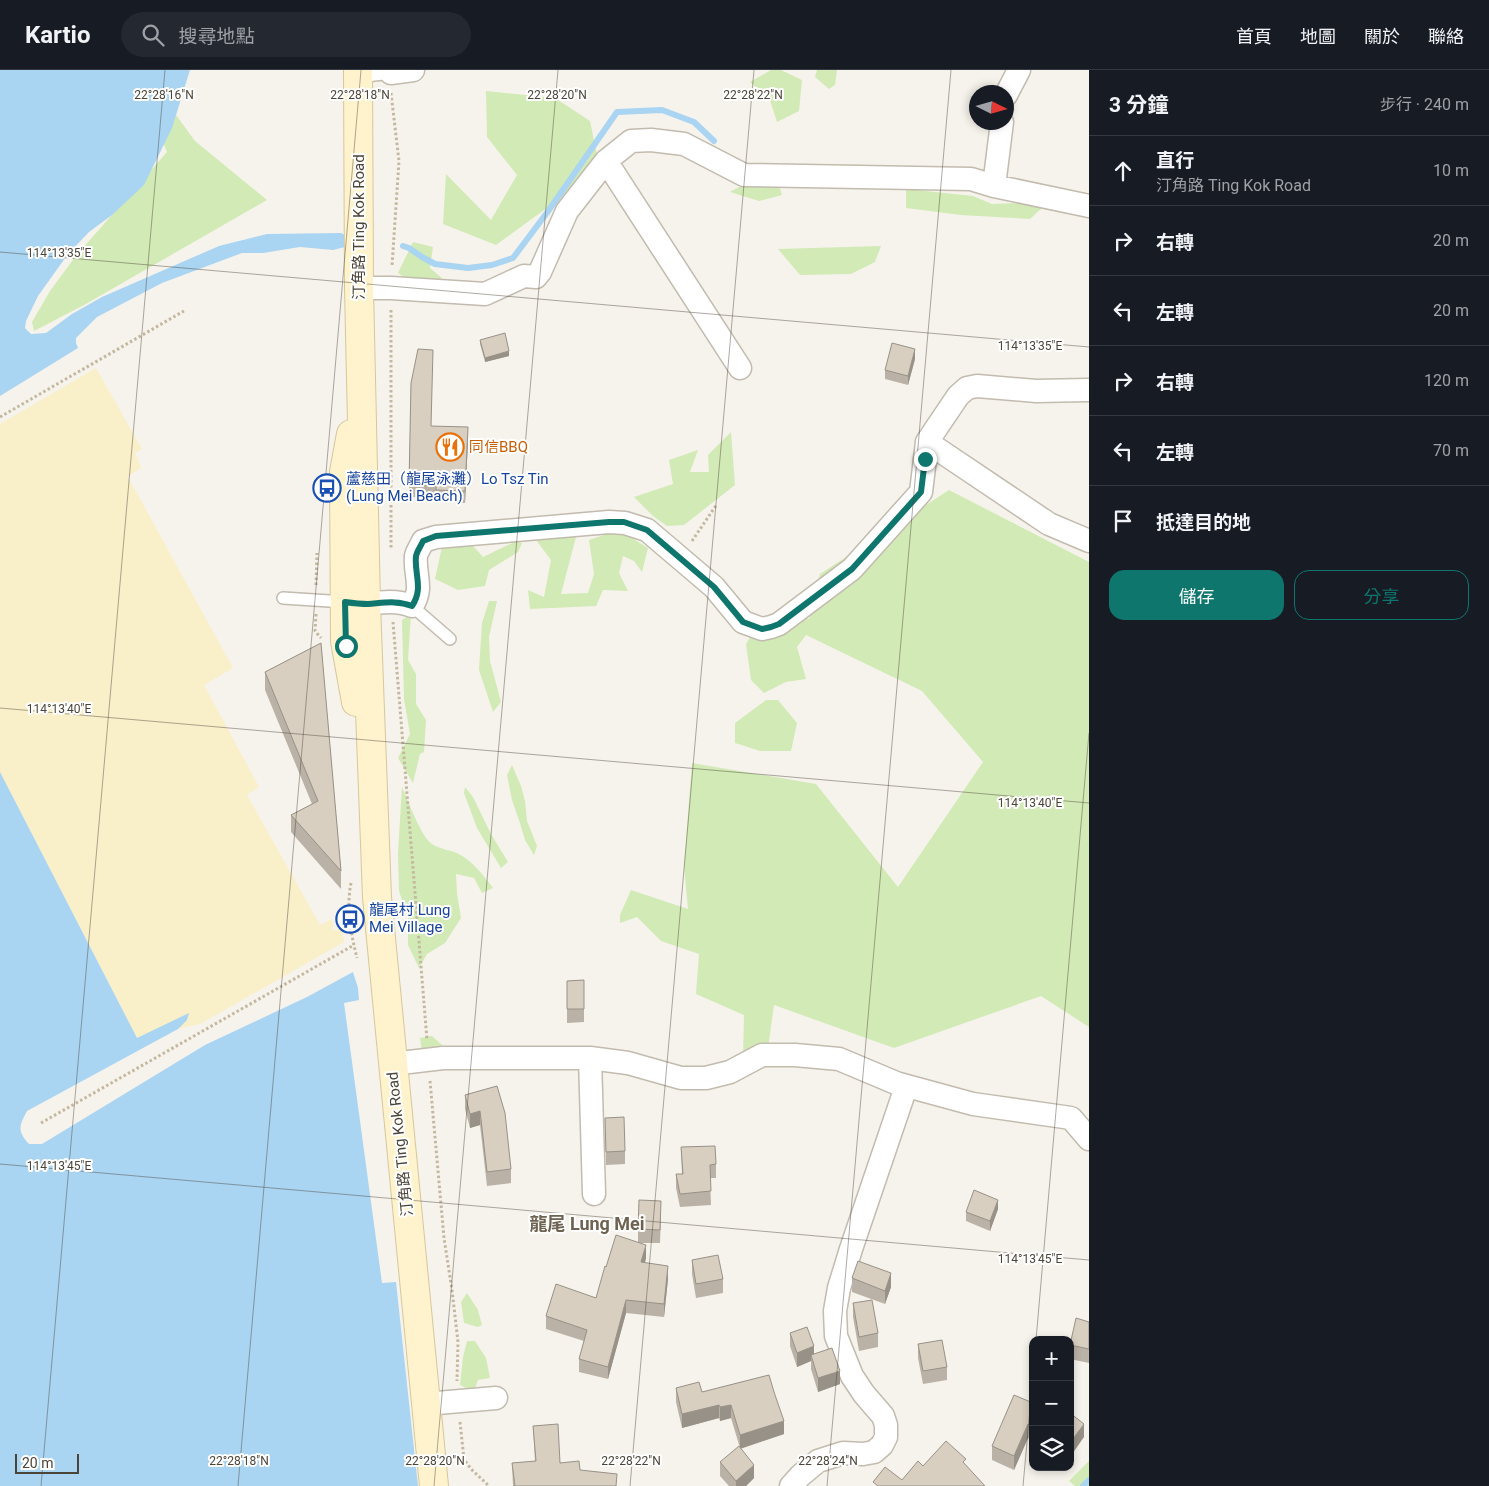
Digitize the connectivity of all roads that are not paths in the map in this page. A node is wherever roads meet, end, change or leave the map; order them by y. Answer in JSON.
{"nodes":[{"id":1,"x":413,"y":70,"type":"edge"},
{"id":2,"x":1019,"y":70,"type":"edge"},
{"id":3,"x":391,"y":73,"type":"joint"},
{"id":4,"x":358,"y":74,"type":"edge"},
{"id":5,"x":1011,"y":85,"type":"edge"},
{"id":6,"x":1001,"y":130,"type":"edge"},
{"id":7,"x":606,"y":161,"type":"junction"},
{"id":8,"x":994,"y":186,"type":"junction"},
{"id":9,"x":1089,"y":206,"type":"edge"},
{"id":10,"x":359,"y":288,"type":"junction"},
{"id":11,"x":740,"y":368,"type":"dead end"},
{"id":12,"x":1089,"y":390,"type":"edge"},
{"id":13,"x":927,"y":442,"type":"junction"},
{"id":14,"x":1089,"y":541,"type":"edge"},
{"id":15,"x":283,"y":598,"type":"dead end"},
{"id":16,"x":378,"y":604,"type":"junction"},
{"id":17,"x":450,"y":639,"type":"dead end"},
{"id":18,"x":590,"y":1058,"type":"junction"},
{"id":19,"x":392,"y":1064,"type":"junction"},
{"id":20,"x":906,"y":1087,"type":"junction"},
{"id":21,"x":1089,"y":1139,"type":"edge"},
{"id":22,"x":594,"y":1194,"type":"dead end"},
{"id":23,"x":496,"y":1398,"type":"dead end"},
{"id":24,"x":426,"y":1404,"type":"junction"},
{"id":25,"x":434,"y":1486,"type":"edge"},
{"id":26,"x":790,"y":1486,"type":"edge"}],
"edges":[{"from":1,"to":3,"type":"street"},
{"from":2,"to":5,"type":"street"},
{"from":3,"to":4,"type":"lane"},
{"from":4,"to":10,"type":"main road","name":"汀角路 Ting Kok Road"},
{"from":6,"to":8,"type":"street"},
{"from":7,"to":8,"type":"street"},
{"from":7,"to":10,"type":"street"},
{"from":7,"to":11,"type":"street"},
{"from":8,"to":9,"type":"street"},
{"from":10,"to":16,"type":"main road","name":"汀角路 Ting Kok Road"},
{"from":12,"to":13,"type":"street"},
{"from":13,"to":14,"type":"street"},
{"from":13,"to":16,"type":"street"},
{"from":15,"to":16,"type":"lane"},
{"from":16,"to":17,"type":"lane"},
{"from":16,"to":19,"type":"main road","name":"汀角路 Ting Kok Road"},
{"from":18,"to":19,"type":"street"},
{"from":18,"to":20,"type":"street"},
{"from":18,"to":22,"type":"street"},
{"from":19,"to":24,"type":"main road","name":"汀角路 Ting Kok Road"},
{"from":20,"to":21,"type":"street"},
{"from":20,"to":26,"type":"street"},
{"from":23,"to":24,"type":"street"},
{"from":24,"to":25,"type":"main road","name":"汀角路 Ting Kok Road"}]}
